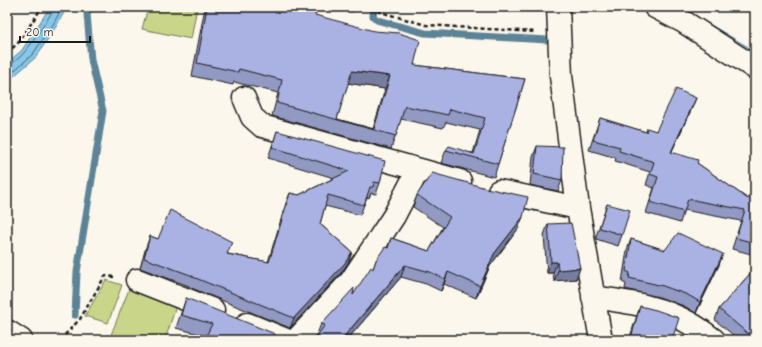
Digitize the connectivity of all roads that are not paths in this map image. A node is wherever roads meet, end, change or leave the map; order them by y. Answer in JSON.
{"nodes":[{"id":1,"x":558,"y":7,"type":"edge"},
{"id":2,"x":654,"y":7,"type":"edge"},
{"id":3,"x":755,"y":68,"type":"edge"},
{"id":4,"x":244,"y":98,"type":"dead end"},
{"id":5,"x":418,"y":170,"type":"junction"},
{"id":6,"x":578,"y":208,"type":"junction"},
{"id":7,"x":137,"y":280,"type":"road end"},
{"id":8,"x":593,"y":297,"type":"junction"},
{"id":9,"x":7,"y":331,"type":"edge"},
{"id":10,"x":22,"y":340,"type":"edge"},
{"id":11,"x":286,"y":340,"type":"edge"},
{"id":12,"x":296,"y":340,"type":"edge"},
{"id":13,"x":601,"y":340,"type":"edge"},
{"id":14,"x":714,"y":340,"type":"edge"}],
"edges":[{"from":1,"to":6,"type":"street"},
{"from":2,"to":3,"type":"street"},
{"from":4,"to":5,"type":"street"},
{"from":5,"to":6,"type":"street"},
{"from":5,"to":12,"type":"street"},
{"from":6,"to":8,"type":"street"},
{"from":7,"to":11,"type":"street"},
{"from":8,"to":13,"type":"street"},
{"from":8,"to":14,"type":"street"},
{"from":9,"to":10,"type":"street"}]}
